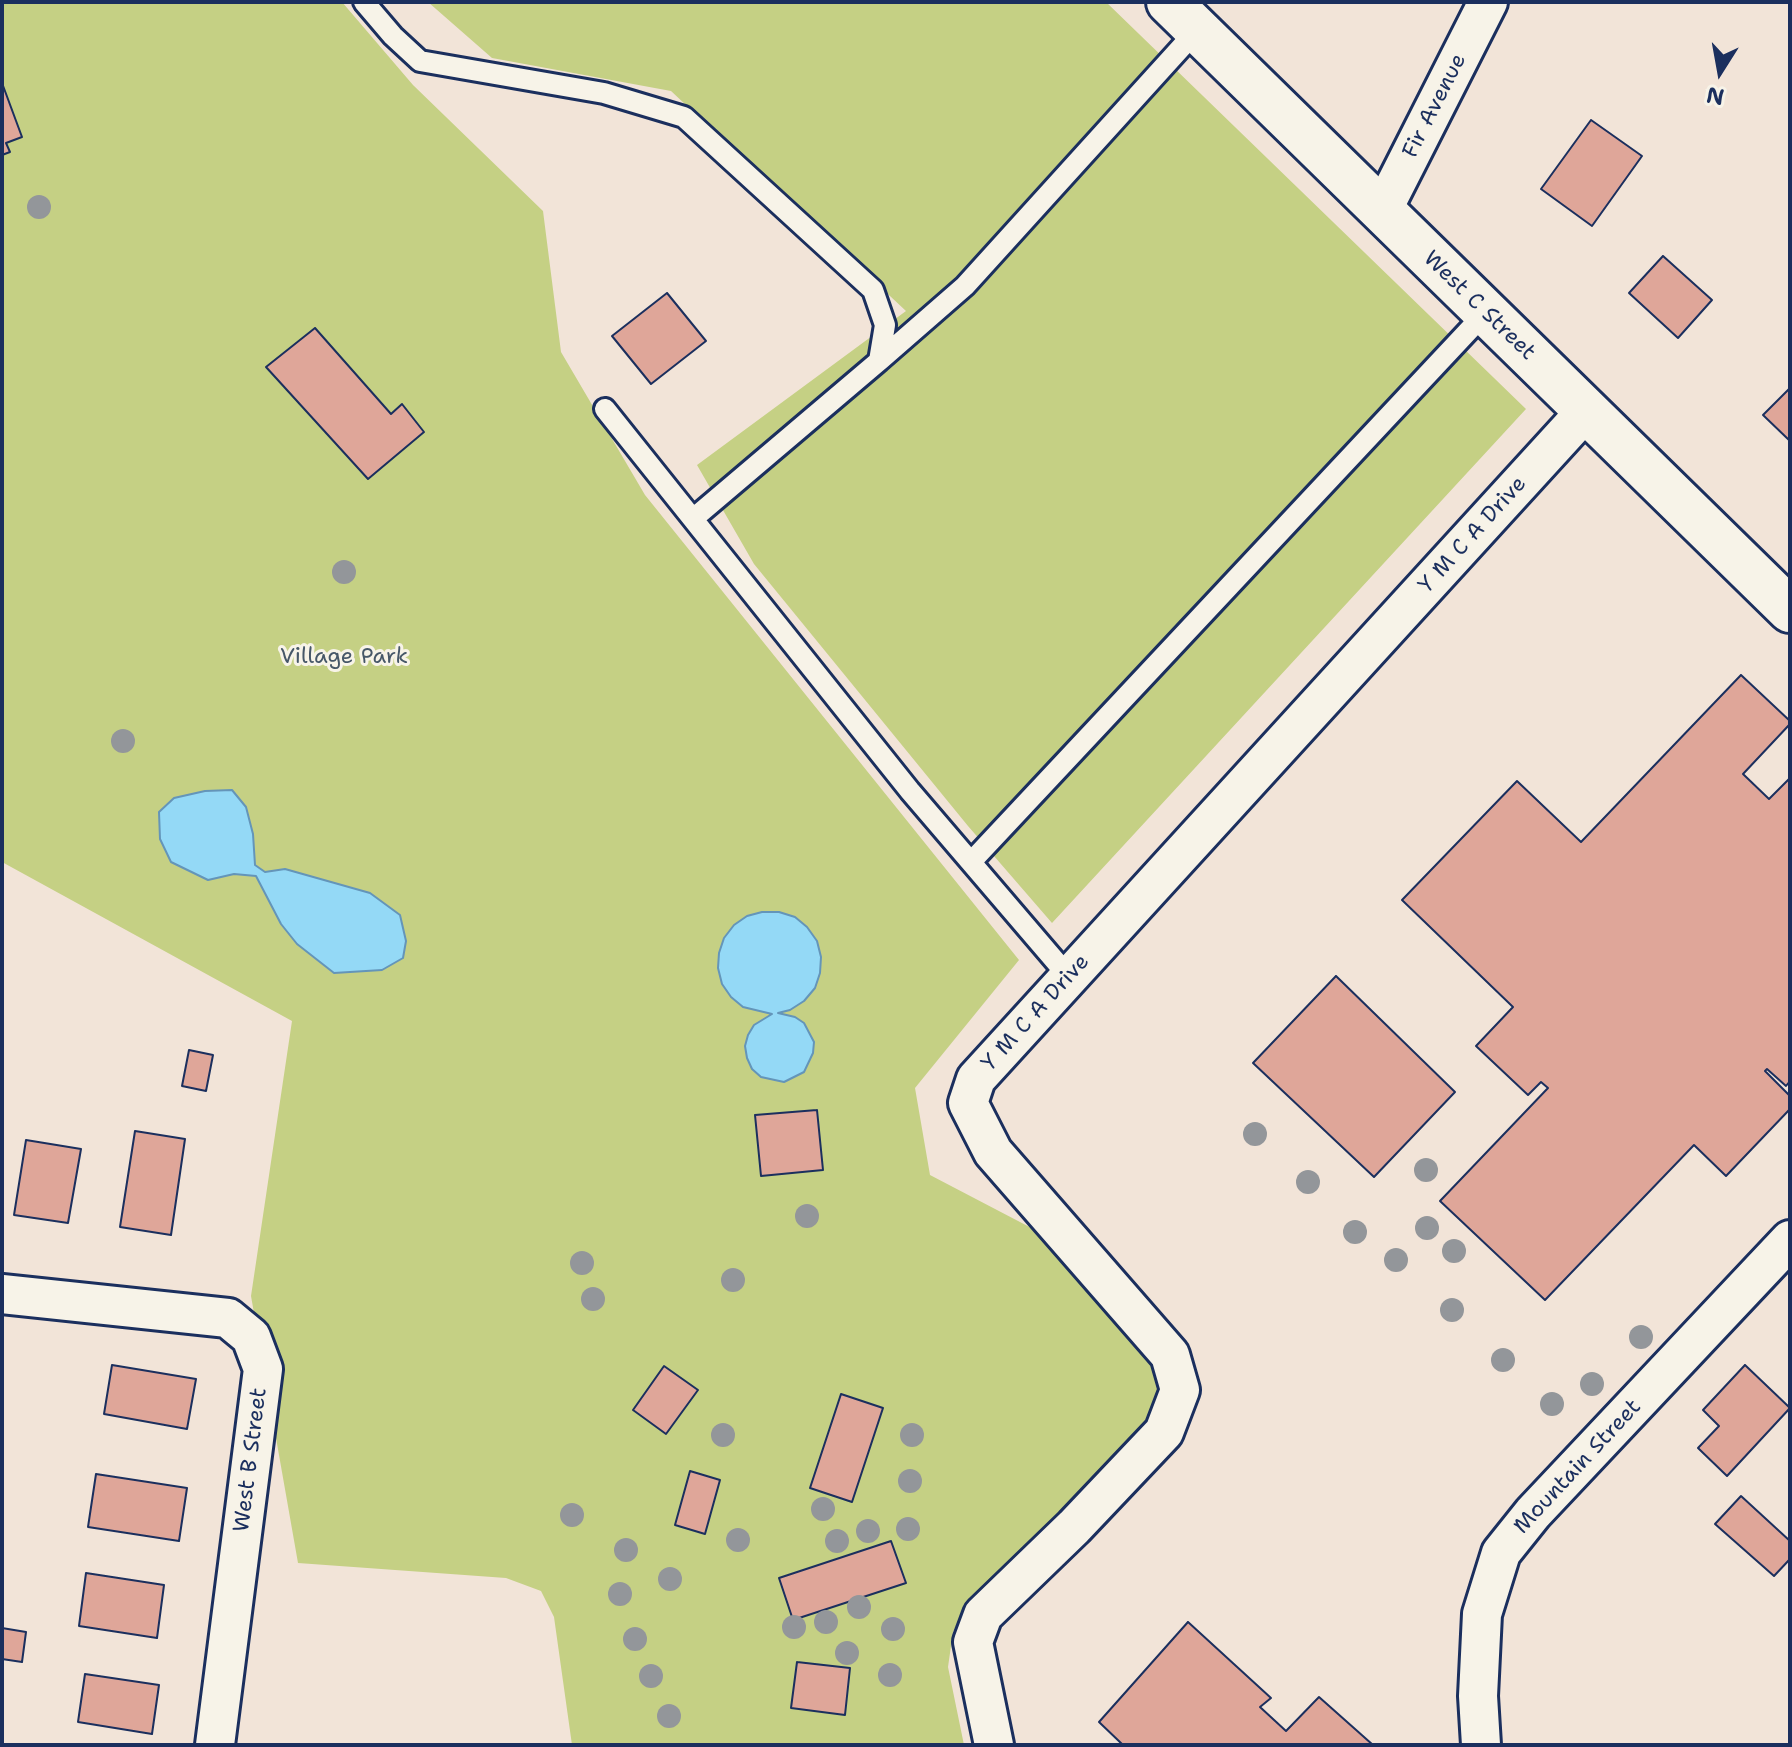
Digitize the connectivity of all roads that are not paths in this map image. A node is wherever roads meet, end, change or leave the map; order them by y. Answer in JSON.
{"nodes":[{"id":1,"x":364,"y":2,"type":"edge"},
{"id":2,"x":1488,"y":2,"type":"edge"},
{"id":3,"x":1183,"y":16,"type":"edge"},
{"id":4,"x":1382,"y":211,"type":"junction"},
{"id":5,"x":1486,"y":312,"type":"junction"},
{"id":6,"x":879,"y":361,"type":"junction"},
{"id":7,"x":605,"y":409,"type":"dead end"},
{"id":8,"x":1586,"y":411,"type":"junction"},
{"id":9,"x":694,"y":518,"type":"junction"},
{"id":10,"x":1790,"y":610,"type":"edge"},
{"id":11,"x":971,"y":862,"type":"junction"},
{"id":12,"x":1069,"y":977,"type":"junction"},
{"id":13,"x":1784,"y":1261,"type":"edge"},
{"id":14,"x":2,"y":1294,"type":"edge"},
{"id":15,"x":215,"y":1745,"type":"edge"},
{"id":16,"x":994,"y":1745,"type":"edge"},
{"id":17,"x":1481,"y":1745,"type":"edge"}],
"edges":[{"from":1,"to":6,"type":"lane"},
{"from":2,"to":4,"type":"street","name":"Fir Avenue"},
{"from":3,"to":4,"type":"main road","name":"West C Street"},
{"from":3,"to":6,"type":"lane"},
{"from":4,"to":5,"type":"main road","name":"West C Street"},
{"from":5,"to":8,"type":"main road","name":"West C Street"},
{"from":5,"to":11,"type":"lane"},
{"from":6,"to":9,"type":"lane"},
{"from":7,"to":9,"type":"lane"},
{"from":8,"to":10,"type":"main road","name":"West C Street"},
{"from":8,"to":12,"type":"street","name":"Y M C A Drive"},
{"from":9,"to":11,"type":"lane"},
{"from":11,"to":12,"type":"lane"},
{"from":12,"to":16,"type":"street","name":"Y M C A Drive"},
{"from":13,"to":17,"type":"street","name":"Mountain Street"},
{"from":14,"to":15,"type":"street","name":"West B Street"}]}
